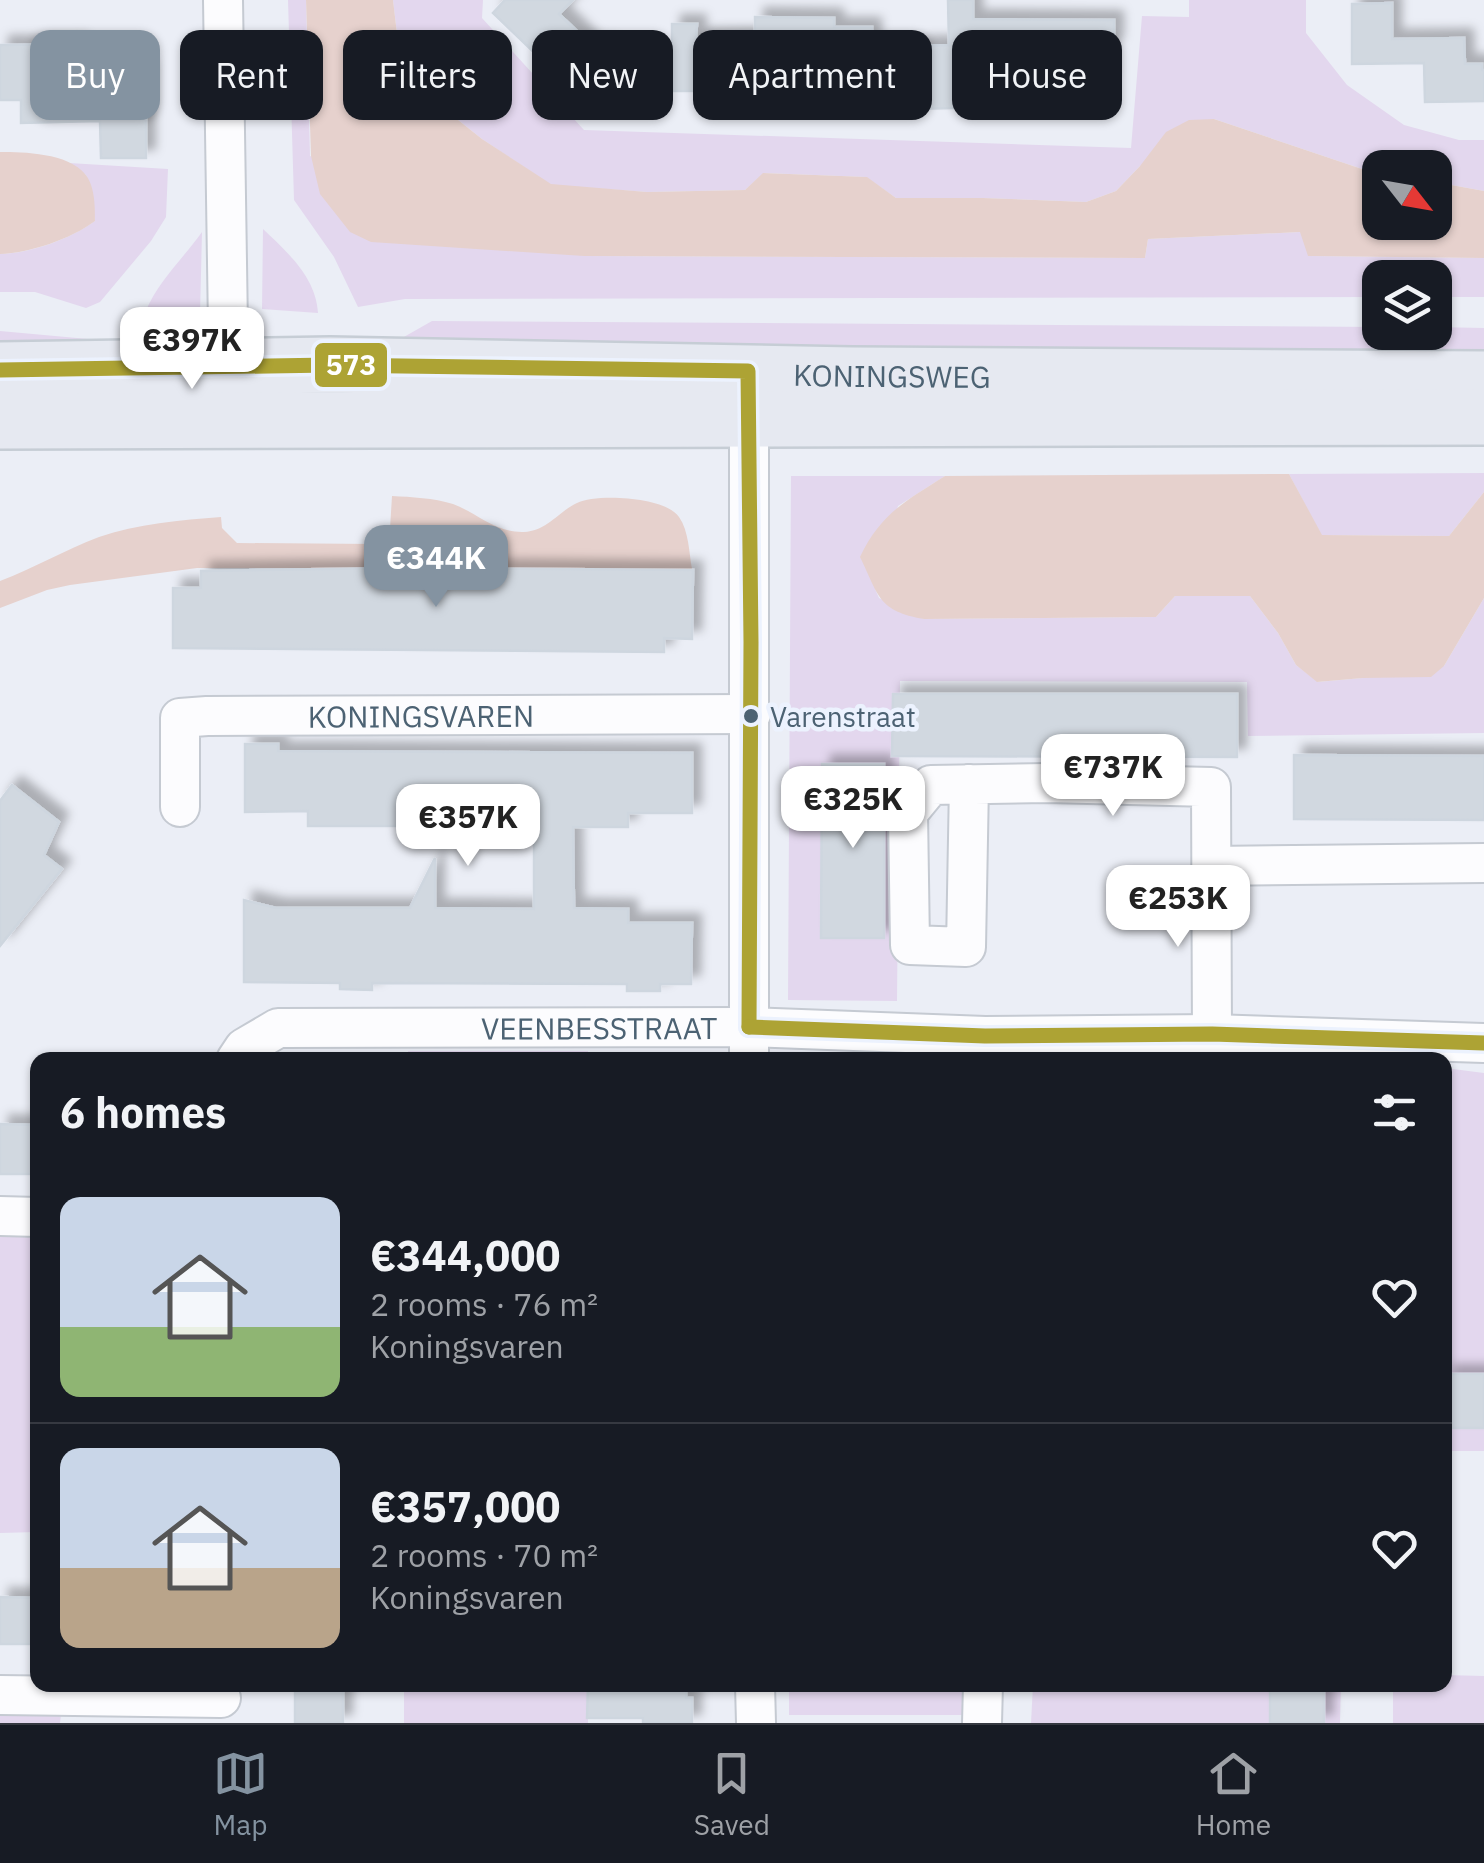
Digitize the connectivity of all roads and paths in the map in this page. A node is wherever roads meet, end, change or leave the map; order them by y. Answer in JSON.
{"nodes":[{"id":1,"x":223,"y":0,"type":"edge"},
{"id":2,"x":226,"y":365,"type":"junction"},
{"id":3,"x":0,"y":370,"type":"edge"},
{"id":4,"x":1484,"y":379,"type":"edge"},
{"id":5,"x":749,"y":395,"type":"junction"},
{"id":6,"x":1484,"y":417,"type":"edge"},
{"id":7,"x":225,"y":419,"type":"junction"},
{"id":8,"x":0,"y":420,"type":"edge"},
{"id":9,"x":750,"y":714,"type":"junction"},
{"id":10,"x":969,"y":784,"type":"dead end"},
{"id":11,"x":180,"y":806,"type":"dead end"},
{"id":12,"x":1484,"y":863,"type":"edge"},
{"id":13,"x":1212,"y":866,"type":"junction"},
{"id":14,"x":1212,"y":1034,"type":"junction"},
{"id":15,"x":749,"y":1043,"type":"edge"},
{"id":16,"x":1484,"y":1043,"type":"edge"},
{"id":17,"x":241,"y":1052,"type":"edge"},
{"id":18,"x":0,"y":1216,"type":"edge"},
{"id":19,"x":30,"y":1217,"type":"edge"},
{"id":20,"x":755,"y":1692,"type":"edge"},
{"id":21,"x":982,"y":1692,"type":"edge"},
{"id":22,"x":0,"y":1695,"type":"edge"},
{"id":23,"x":221,"y":1702,"type":"edge"},
{"id":24,"x":756,"y":1723,"type":"edge"},
{"id":25,"x":982,"y":1723,"type":"edge"}],
"edges":[{"from":1,"to":2,"type":"street"},
{"from":2,"to":3,"type":"main road","name":"KONINGSWEG"},
{"from":2,"to":5,"type":"main road","name":"KONINGSWEG"},
{"from":2,"to":7,"type":"street"},
{"from":4,"to":5,"type":"main road","name":"KONINGSWEG"},
{"from":5,"to":6,"type":"main road","name":"KONINGSWEG"},
{"from":5,"to":7,"type":"main road","name":"KONINGSWEG"},
{"from":5,"to":9,"type":"street"},
{"from":7,"to":8,"type":"main road","name":"KONINGSWEG"},
{"from":9,"to":11,"type":"street","name":"KONINGSVAREN"},
{"from":9,"to":15,"type":"street"},
{"from":10,"to":13,"type":"street"},
{"from":12,"to":13,"type":"street"},
{"from":13,"to":14,"type":"street"},
{"from":14,"to":15,"type":"street","name":"VEENBESSTRAAT"},
{"from":14,"to":16,"type":"street","name":"VEENBESSTRAAT"},
{"from":15,"to":17,"type":"street","name":"VEENBESSTRAAT"},
{"from":18,"to":19,"type":"street"},
{"from":20,"to":24,"type":"street"},
{"from":21,"to":25,"type":"street"},
{"from":22,"to":23,"type":"street"}]}
